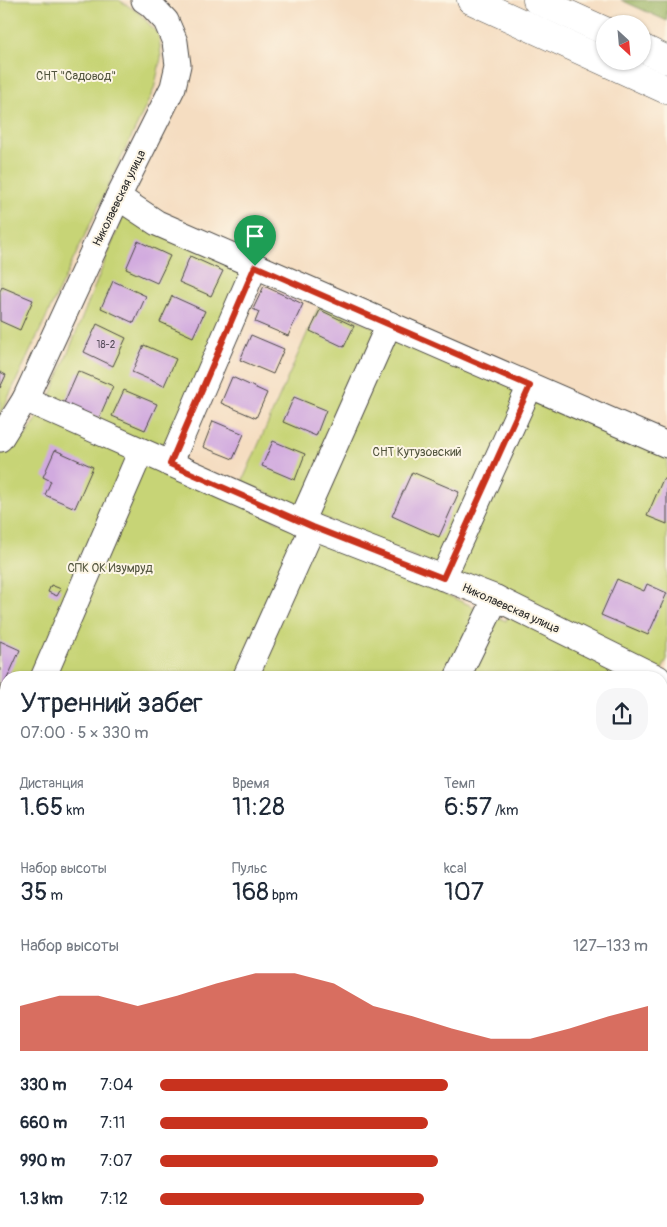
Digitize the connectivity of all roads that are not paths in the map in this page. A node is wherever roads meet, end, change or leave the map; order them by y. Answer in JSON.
{"nodes":[{"id":1,"x":144,"y":0,"type":"edge"},
{"id":2,"x":471,"y":0,"type":"edge"},
{"id":3,"x":537,"y":0,"type":"edge"},
{"id":4,"x":596,"y":27,"type":"edge"},
{"id":5,"x":651,"y":52,"type":"edge"},
{"id":6,"x":667,"y":60,"type":"edge"},
{"id":7,"x":667,"y":90,"type":"edge"},
{"id":8,"x":118,"y":197,"type":"junction"},
{"id":9,"x":255,"y":266,"type":"junction"},
{"id":10,"x":389,"y":324,"type":"junction"},
{"id":11,"x":530,"y":386,"type":"junction"},
{"id":12,"x":25,"y":399,"type":"junction"},
{"id":13,"x":0,"y":439,"type":"edge"},
{"id":14,"x":667,"y":445,"type":"edge"},
{"id":15,"x":141,"y":451,"type":"junction"},
{"id":16,"x":170,"y":464,"type":"junction"},
{"id":17,"x":307,"y":524,"type":"junction"},
{"id":18,"x":443,"y":578,"type":"junction"},
{"id":19,"x":496,"y":598,"type":"junction"},
{"id":20,"x":46,"y":671,"type":"edge"},
{"id":21,"x":248,"y":671,"type":"edge"},
{"id":22,"x":460,"y":671,"type":"edge"},
{"id":23,"x":644,"y":671,"type":"edge"}],
"edges":[{"from":1,"to":8,"type":"street","name":"Николаевская улица"},
{"from":2,"to":7,"type":"main road"},
{"from":3,"to":4,"type":"main road"},
{"from":5,"to":6,"type":"main road"},
{"from":8,"to":9,"type":"street"},
{"from":8,"to":12,"type":"street","name":"Николаевская улица"},
{"from":9,"to":10,"type":"street"},
{"from":9,"to":16,"type":"street"},
{"from":10,"to":11,"type":"street"},
{"from":10,"to":17,"type":"street"},
{"from":11,"to":14,"type":"street"},
{"from":11,"to":18,"type":"street"},
{"from":12,"to":13,"type":"street","name":"Николаевская улица"},
{"from":12,"to":15,"type":"street","name":"Николаевская улица"},
{"from":15,"to":16,"type":"street","name":"Николаевская улица"},
{"from":15,"to":20,"type":"street"},
{"from":16,"to":17,"type":"street","name":"Николаевская улица"},
{"from":17,"to":18,"type":"street","name":"Николаевская улица"},
{"from":17,"to":21,"type":"street"},
{"from":18,"to":19,"type":"street","name":"Николаевская улица"},
{"from":19,"to":22,"type":"street"},
{"from":19,"to":23,"type":"street","name":"Николаевская улица"}]}
